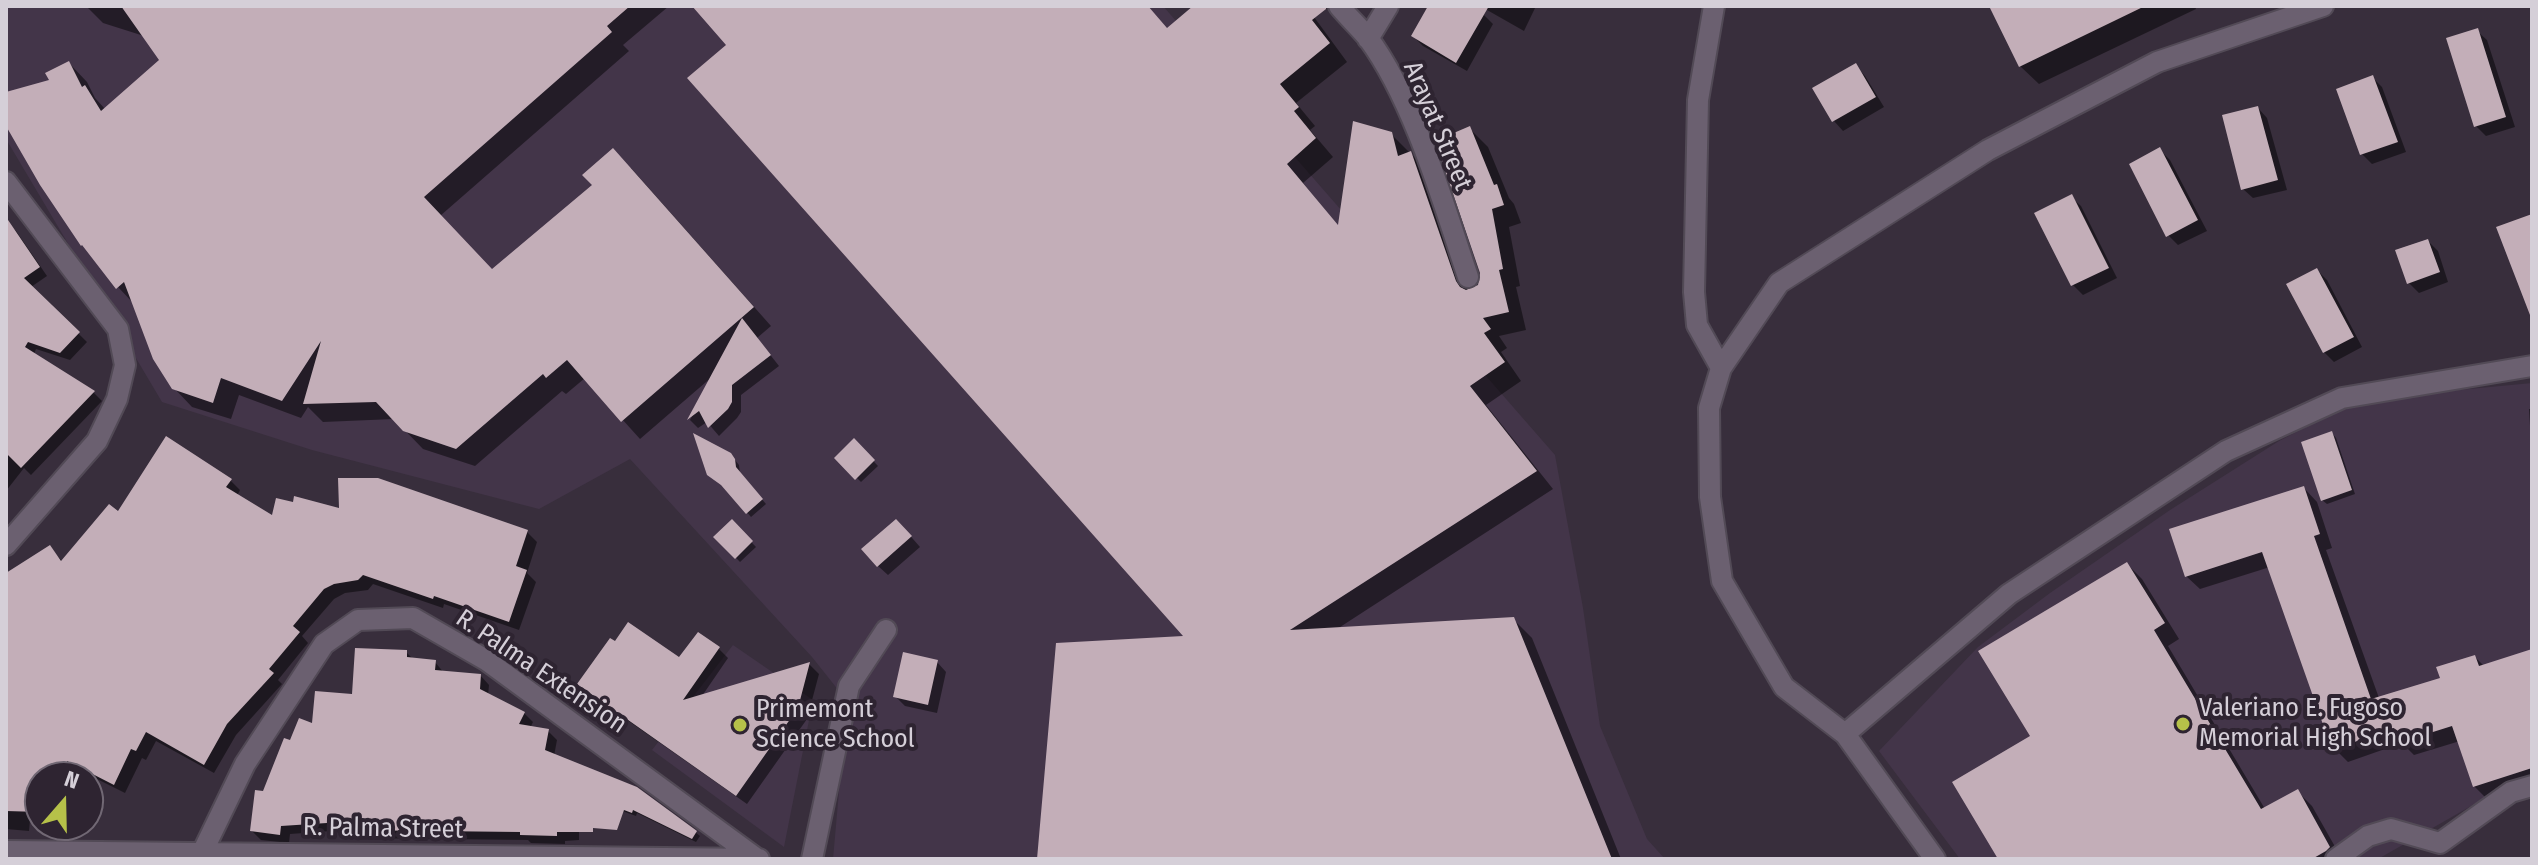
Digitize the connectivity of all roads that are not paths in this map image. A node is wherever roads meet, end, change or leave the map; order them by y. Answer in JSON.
{"nodes":[{"id":1,"x":1339,"y":6,"type":"edge"},
{"id":2,"x":1388,"y":6,"type":"edge"},
{"id":3,"x":1714,"y":6,"type":"edge"},
{"id":4,"x":2323,"y":6,"type":"edge"},
{"id":5,"x":1368,"y":39,"type":"junction"},
{"id":6,"x":10,"y":196,"type":"edge"},
{"id":7,"x":1468,"y":277,"type":"dead end"},
{"id":8,"x":2532,"y":366,"type":"edge"},
{"id":9,"x":1721,"y":368,"type":"junction"},
{"id":10,"x":6,"y":545,"type":"edge"},
{"id":11,"x":886,"y":630,"type":"dead end"},
{"id":12,"x":1845,"y":734,"type":"junction"},
{"id":13,"x":2532,"y":786,"type":"edge"},
{"id":14,"x":6,"y":851,"type":"edge"},
{"id":15,"x":2437,"y":851,"type":"edge"},
{"id":16,"x":202,"y":853,"type":"junction"},
{"id":17,"x":153,"y":856,"type":"edge"},
{"id":18,"x":388,"y":857,"type":"edge"},
{"id":19,"x":575,"y":858,"type":"edge"},
{"id":20,"x":758,"y":858,"type":"edge"},
{"id":21,"x":812,"y":859,"type":"edge"},
{"id":22,"x":1935,"y":859,"type":"edge"},
{"id":23,"x":2336,"y":859,"type":"edge"}],
"edges":[{"from":1,"to":5,"type":"street","name":"Arayat Street"},
{"from":2,"to":5,"type":"street"},
{"from":3,"to":9,"type":"street"},
{"from":4,"to":9,"type":"street"},
{"from":5,"to":7,"type":"street","name":"Arayat Street"},
{"from":6,"to":10,"type":"street"},
{"from":8,"to":12,"type":"street"},
{"from":9,"to":12,"type":"street"},
{"from":11,"to":21,"type":"street"},
{"from":12,"to":22,"type":"street"},
{"from":13,"to":15,"type":"street"},
{"from":14,"to":17,"type":"street","name":"R. Palma Street"},
{"from":15,"to":23,"type":"street"},
{"from":16,"to":17,"type":"street","name":"R. Palma Street"},
{"from":16,"to":18,"type":"street","name":"R. Palma Street"},
{"from":16,"to":20,"type":"street","name":"R. Palma Extension"},
{"from":18,"to":19,"type":"street","name":"R. Palma Street"},
{"from":19,"to":20,"type":"street","name":"R. Palma Street"}]}
